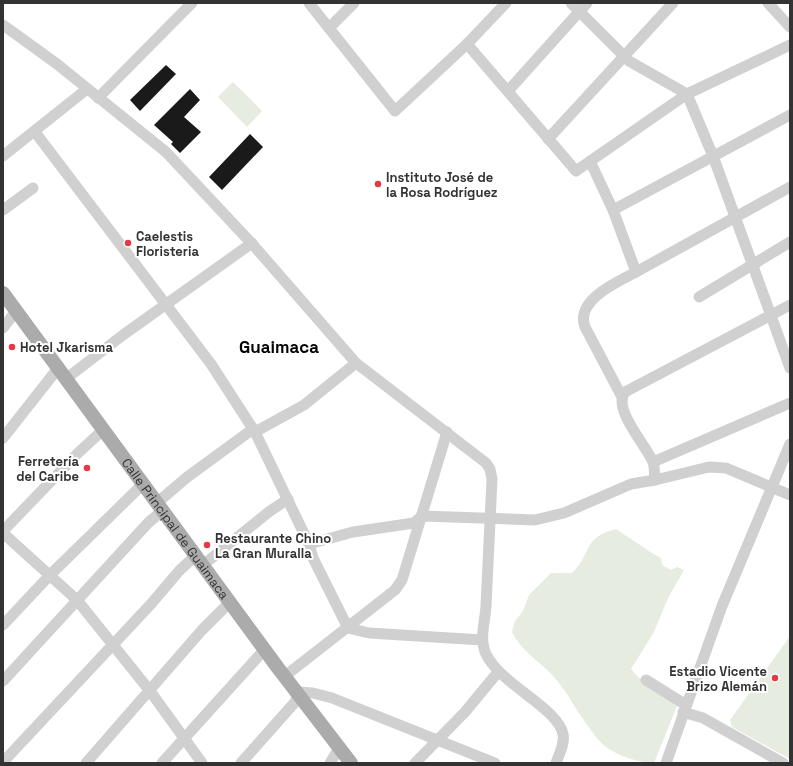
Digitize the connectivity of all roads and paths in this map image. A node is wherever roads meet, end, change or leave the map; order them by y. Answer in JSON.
{"nodes":[{"id":1,"x":192,"y":3,"type":"edge"},
{"id":2,"x":309,"y":3,"type":"edge"},
{"id":3,"x":354,"y":3,"type":"edge"},
{"id":4,"x":506,"y":3,"type":"edge"},
{"id":5,"x":673,"y":3,"type":"edge"},
{"id":6,"x":768,"y":3,"type":"edge"},
{"id":7,"x":579,"y":6,"type":"edge"},
{"id":8,"x":3,"y":25,"type":"edge"},
{"id":9,"x":329,"y":28,"type":"junction"},
{"id":10,"x":790,"y":28,"type":"edge"},
{"id":11,"x":467,"y":44,"type":"junction"},
{"id":12,"x":790,"y":45,"type":"edge"},
{"id":13,"x":623,"y":56,"type":"junction"},
{"id":14,"x":87,"y":89,"type":"junction"},
{"id":15,"x":508,"y":91,"type":"junction"},
{"id":16,"x":686,"y":94,"type":"junction"},
{"id":17,"x":98,"y":98,"type":"junction"},
{"id":18,"x":790,"y":115,"type":"edge"},
{"id":19,"x":35,"y":132,"type":"junction"},
{"id":20,"x":548,"y":139,"type":"junction"},
{"id":21,"x":3,"y":156,"type":"edge"},
{"id":22,"x":713,"y":156,"type":"junction"},
{"id":23,"x":590,"y":161,"type":"junction"},
{"id":24,"x":790,"y":187,"type":"edge"},
{"id":25,"x":33,"y":188,"type":"dead end"},
{"id":26,"x":3,"y":210,"type":"edge"},
{"id":27,"x":613,"y":210,"type":"junction"},
{"id":28,"x":735,"y":217,"type":"junction"},
{"id":29,"x":790,"y":242,"type":"edge"},
{"id":30,"x":252,"y":243,"type":"junction"},
{"id":31,"x":752,"y":265,"type":"junction"},
{"id":32,"x":636,"y":272,"type":"junction"},
{"id":33,"x":3,"y":293,"type":"edge"},
{"id":34,"x":699,"y":297,"type":"dead end"},
{"id":35,"x":166,"y":304,"type":"junction"},
{"id":36,"x":790,"y":305,"type":"edge"},
{"id":37,"x":16,"y":311,"type":"junction"},
{"id":38,"x":770,"y":315,"type":"junction"},
{"id":39,"x":3,"y":328,"type":"edge"},
{"id":40,"x":356,"y":363,"type":"junction"},
{"id":41,"x":790,"y":368,"type":"edge"},
{"id":42,"x":63,"y":373,"type":"junction"},
{"id":43,"x":622,"y":397,"type":"junction"},
{"id":44,"x":790,"y":403,"type":"edge"},
{"id":45,"x":104,"y":429,"type":"junction"},
{"id":46,"x":254,"y":430,"type":"junction"},
{"id":47,"x":447,"y":432,"type":"junction"},
{"id":48,"x":3,"y":438,"type":"edge"},
{"id":49,"x":790,"y":444,"type":"edge"},
{"id":50,"x":653,"y":462,"type":"junction"},
{"id":51,"x":655,"y":480,"type":"junction"},
{"id":52,"x":144,"y":483,"type":"junction"},
{"id":53,"x":772,"y":486,"type":"junction"},
{"id":54,"x":790,"y":495,"type":"edge"},
{"id":55,"x":288,"y":500,"type":"junction"},
{"id":56,"x":160,"y":506,"type":"junction"},
{"id":57,"x":421,"y":517,"type":"junction"},
{"id":58,"x":490,"y":518,"type":"junction"},
{"id":59,"x":3,"y":532,"type":"edge"},
{"id":60,"x":309,"y":544,"type":"junction"},
{"id":61,"x":199,"y":560,"type":"junction"},
{"id":62,"x":50,"y":575,"type":"junction"},
{"id":63,"x":77,"y":600,"type":"junction"},
{"id":64,"x":230,"y":602,"type":"junction"},
{"id":65,"x":3,"y":625,"type":"edge"},
{"id":66,"x":348,"y":628,"type":"junction"},
{"id":67,"x":482,"y":640,"type":"junction"},
{"id":68,"x":112,"y":644,"type":"junction"},
{"id":69,"x":265,"y":649,"type":"junction"},
{"id":70,"x":498,"y":672,"type":"junction"},
{"id":71,"x":285,"y":676,"type":"junction"},
{"id":72,"x":646,"y":680,"type":"dead end"},
{"id":73,"x":3,"y":681,"type":"edge"},
{"id":74,"x":150,"y":691,"type":"junction"},
{"id":75,"x":297,"y":692,"type":"junction"},
{"id":76,"x":684,"y":709,"type":"junction"},
{"id":77,"x":184,"y":738,"type":"junction"},
{"id":78,"x":437,"y":740,"type":"junction"},
{"id":79,"x":339,"y":748,"type":"junction"},
{"id":80,"x":3,"y":762,"type":"edge"},
{"id":81,"x":86,"y":763,"type":"edge"},
{"id":82,"x":162,"y":763,"type":"edge"},
{"id":83,"x":202,"y":763,"type":"edge"},
{"id":84,"x":241,"y":763,"type":"edge"},
{"id":85,"x":330,"y":763,"type":"edge"},
{"id":86,"x":351,"y":763,"type":"edge"},
{"id":87,"x":415,"y":763,"type":"edge"},
{"id":88,"x":495,"y":763,"type":"edge"},
{"id":89,"x":556,"y":763,"type":"edge"},
{"id":90,"x":666,"y":763,"type":"edge"},
{"id":91,"x":783,"y":763,"type":"edge"}],
"edges":[{"from":1,"to":17,"type":"street"},
{"from":2,"to":9,"type":"street"},
{"from":3,"to":9,"type":"street"},
{"from":4,"to":11,"type":"street"},
{"from":5,"to":13,"type":"street"},
{"from":6,"to":10,"type":"street"},
{"from":7,"to":13,"type":"street"},
{"from":7,"to":15,"type":"street"},
{"from":8,"to":14,"type":"street"},
{"from":9,"to":11,"type":"street"},
{"from":11,"to":15,"type":"street"},
{"from":12,"to":16,"type":"street"},
{"from":13,"to":16,"type":"street"},
{"from":13,"to":20,"type":"street"},
{"from":14,"to":17,"type":"street"},
{"from":14,"to":19,"type":"street"},
{"from":15,"to":20,"type":"street"},
{"from":16,"to":22,"type":"street"},
{"from":16,"to":23,"type":"street"},
{"from":17,"to":30,"type":"street"},
{"from":18,"to":22,"type":"street"},
{"from":19,"to":21,"type":"street"},
{"from":19,"to":35,"type":"street"},
{"from":20,"to":23,"type":"street"},
{"from":22,"to":27,"type":"street"},
{"from":22,"to":28,"type":"street"},
{"from":23,"to":27,"type":"street"},
{"from":24,"to":28,"type":"street"},
{"from":25,"to":26,"type":"street"},
{"from":27,"to":32,"type":"street"},
{"from":28,"to":31,"type":"street"},
{"from":28,"to":32,"type":"street"},
{"from":29,"to":31,"type":"street"},
{"from":30,"to":35,"type":"street"},
{"from":30,"to":40,"type":"street"},
{"from":31,"to":34,"type":"street"},
{"from":31,"to":38,"type":"street"},
{"from":32,"to":43,"type":"street"},
{"from":33,"to":37,"type":"main road","name":"Calle Principal de Guaimaca"},
{"from":35,"to":42,"type":"street"},
{"from":35,"to":46,"type":"street"},
{"from":36,"to":38,"type":"street"},
{"from":37,"to":39,"type":"street"},
{"from":37,"to":42,"type":"main road","name":"Calle Principal de Guaimaca"},
{"from":38,"to":41,"type":"street"},
{"from":38,"to":43,"type":"street"},
{"from":40,"to":46,"type":"street"},
{"from":40,"to":47,"type":"street"},
{"from":42,"to":45,"type":"main road","name":"Calle Principal de Guaimaca"},
{"from":42,"to":48,"type":"street"},
{"from":43,"to":50,"type":"street"},
{"from":44,"to":50,"type":"street"},
{"from":45,"to":52,"type":"main road","name":"Calle Principal de Guaimaca"},
{"from":45,"to":59,"type":"street"},
{"from":46,"to":55,"type":"street"},
{"from":46,"to":56,"type":"street"},
{"from":47,"to":57,"type":"street"},
{"from":47,"to":58,"type":"street"},
{"from":49,"to":53,"type":"street"},
{"from":50,"to":51,"type":"street"},
{"from":51,"to":53,"type":"street"},
{"from":51,"to":58,"type":"street"},
{"from":52,"to":56,"type":"main road","name":"Calle Principal de Guaimaca"},
{"from":52,"to":62,"type":"street"},
{"from":53,"to":54,"type":"street"},
{"from":53,"to":76,"type":"street"},
{"from":55,"to":60,"type":"street"},
{"from":55,"to":61,"type":"street"},
{"from":56,"to":61,"type":"main road","name":"Calle Principal de Guaimaca"},
{"from":56,"to":63,"type":"street"},
{"from":57,"to":58,"type":"street"},
{"from":57,"to":60,"type":"street"},
{"from":57,"to":66,"type":"street"},
{"from":58,"to":67,"type":"street"},
{"from":59,"to":62,"type":"street"},
{"from":60,"to":66,"type":"street"},
{"from":61,"to":64,"type":"main road","name":"Calle Principal de Guaimaca"},
{"from":61,"to":68,"type":"street"},
{"from":62,"to":63,"type":"street"},
{"from":62,"to":65,"type":"street"},
{"from":63,"to":68,"type":"street"},
{"from":63,"to":73,"type":"street"},
{"from":64,"to":69,"type":"main road","name":"Calle Principal de Guaimaca"},
{"from":64,"to":74,"type":"street"},
{"from":66,"to":67,"type":"street"},
{"from":66,"to":71,"type":"street"},
{"from":67,"to":70,"type":"street"},
{"from":68,"to":74,"type":"street"},
{"from":68,"to":80,"type":"street"},
{"from":69,"to":71,"type":"main road","name":"Calle Principal de Guaimaca"},
{"from":69,"to":77,"type":"street"},
{"from":70,"to":78,"type":"street"},
{"from":70,"to":89,"type":"street"},
{"from":71,"to":75,"type":"main road","name":"Calle Principal de Guaimaca"},
{"from":72,"to":76,"type":"street"},
{"from":74,"to":77,"type":"street"},
{"from":74,"to":81,"type":"street"},
{"from":75,"to":78,"type":"street"},
{"from":75,"to":79,"type":"main road","name":"Calle Principal de Guaimaca"},
{"from":75,"to":84,"type":"street"},
{"from":76,"to":90,"type":"street"},
{"from":76,"to":91,"type":"street"},
{"from":77,"to":82,"type":"street"},
{"from":77,"to":83,"type":"street"},
{"from":78,"to":87,"type":"street"},
{"from":78,"to":88,"type":"street"},
{"from":79,"to":85,"type":"street"},
{"from":79,"to":86,"type":"main road","name":"Calle Principal de Guaimaca"}]}
